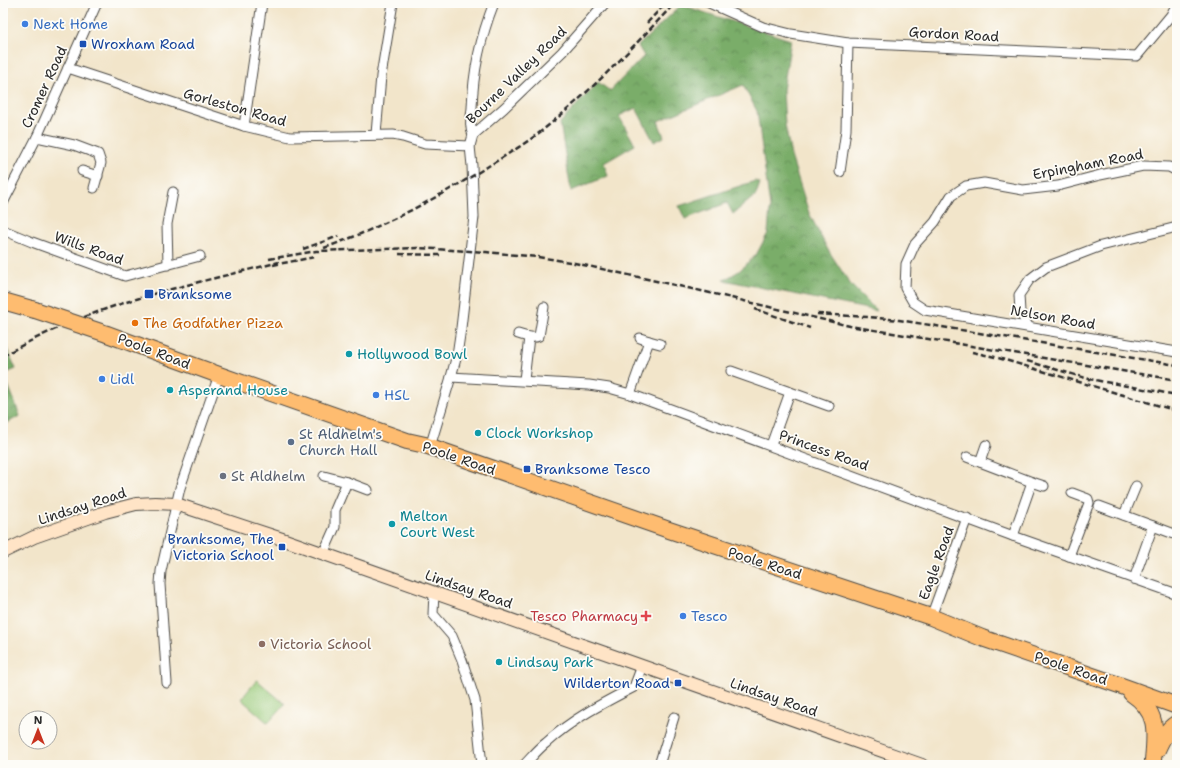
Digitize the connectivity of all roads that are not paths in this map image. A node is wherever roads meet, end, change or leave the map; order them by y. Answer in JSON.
{"nodes":[{"id":1,"x":97,"y":3,"type":"edge"},
{"id":2,"x":262,"y":3,"type":"edge"},
{"id":3,"x":393,"y":3,"type":"edge"},
{"id":4,"x":494,"y":3,"type":"edge"},
{"id":5,"x":605,"y":3,"type":"edge"},
{"id":6,"x":709,"y":3,"type":"edge"},
{"id":7,"x":1177,"y":4,"type":"edge"},
{"id":8,"x":848,"y":42,"type":"junction"},
{"id":9,"x":68,"y":68,"type":"junction"},
{"id":10,"x":244,"y":126,"type":"junction"},
{"id":11,"x":376,"y":134,"type":"junction"},
{"id":12,"x":473,"y":136,"type":"junction"},
{"id":13,"x":37,"y":137,"type":"junction"},
{"id":14,"x":470,"y":146,"type":"junction"},
{"id":15,"x":82,"y":171,"type":"dead end"},
{"id":16,"x":1177,"y":171,"type":"edge"},
{"id":17,"x":840,"y":172,"type":"dead end"},
{"id":18,"x":98,"y":176,"type":"junction"},
{"id":19,"x":94,"y":188,"type":"dead end"},
{"id":20,"x":173,"y":192,"type":"dead end"},
{"id":21,"x":3,"y":203,"type":"edge"},
{"id":22,"x":1177,"y":227,"type":"edge"},
{"id":23,"x":3,"y":230,"type":"edge"},
{"id":24,"x":200,"y":256,"type":"dead end"},
{"id":25,"x":168,"y":265,"type":"junction"},
{"id":26,"x":3,"y":300,"type":"edge"},
{"id":27,"x":544,"y":307,"type":"dead end"},
{"id":28,"x":925,"y":310,"type":"joint"},
{"id":29,"x":1028,"y":326,"type":"junction"},
{"id":30,"x":518,"y":334,"type":"dead end"},
{"id":31,"x":529,"y":337,"type":"junction"},
{"id":32,"x":640,"y":338,"type":"dead end"},
{"id":33,"x":649,"y":341,"type":"junction"},
{"id":34,"x":660,"y":344,"type":"dead end"},
{"id":35,"x":1177,"y":352,"type":"edge"},
{"id":36,"x":731,"y":371,"type":"dead end"},
{"id":37,"x":219,"y":375,"type":"junction"},
{"id":38,"x":451,"y":377,"type":"junction"},
{"id":39,"x":524,"y":380,"type":"junction"},
{"id":40,"x":790,"y":392,"type":"junction"},
{"id":41,"x":630,"y":394,"type":"junction"},
{"id":42,"x":828,"y":406,"type":"dead end"},
{"id":43,"x":422,"y":445,"type":"junction"},
{"id":44,"x":771,"y":445,"type":"junction"},
{"id":45,"x":986,"y":445,"type":"dead end"},
{"id":46,"x":967,"y":457,"type":"dead end"},
{"id":47,"x":980,"y":462,"type":"junction"},
{"id":48,"x":324,"y":476,"type":"dead end"},
{"id":49,"x":347,"y":482,"type":"junction"},
{"id":50,"x":1032,"y":482,"type":"junction"},
{"id":51,"x":1044,"y":486,"type":"dead end"},
{"id":52,"x":1136,"y":486,"type":"dead end"},
{"id":53,"x":368,"y":490,"type":"dead end"},
{"id":54,"x":1072,"y":493,"type":"dead end"},
{"id":55,"x":176,"y":504,"type":"junction"},
{"id":56,"x":1098,"y":506,"type":"dead end"},
{"id":57,"x":1124,"y":515,"type":"junction"},
{"id":58,"x":967,"y":518,"type":"junction"},
{"id":59,"x":1152,"y":526,"type":"junction"},
{"id":60,"x":1177,"y":535,"type":"edge"},
{"id":61,"x":1013,"y":536,"type":"junction"},
{"id":62,"x":3,"y":552,"type":"edge"},
{"id":63,"x":323,"y":554,"type":"junction"},
{"id":64,"x":1069,"y":556,"type":"junction"},
{"id":65,"x":1134,"y":579,"type":"junction"},
{"id":66,"x":434,"y":593,"type":"junction"},
{"id":67,"x":1177,"y":594,"type":"edge"},
{"id":68,"x":931,"y":617,"type":"junction"},
{"id":69,"x":642,"y":666,"type":"junction"},
{"id":70,"x":167,"y":683,"type":"dead end"},
{"id":71,"x":1119,"y":685,"type":"junction"},
{"id":72,"x":1177,"y":706,"type":"edge"},
{"id":73,"x":674,"y":717,"type":"dead end"},
{"id":74,"x":1177,"y":724,"type":"edge"},
{"id":75,"x":1152,"y":762,"type":"edge"},
{"id":76,"x":482,"y":765,"type":"edge"},
{"id":77,"x":524,"y":765,"type":"edge"},
{"id":78,"x":659,"y":765,"type":"edge"},
{"id":79,"x":922,"y":765,"type":"edge"}],
"edges":[{"from":1,"to":9,"type":"street","name":"Cromer Road"},
{"from":2,"to":10,"type":"street"},
{"from":3,"to":11,"type":"street"},
{"from":4,"to":12,"type":"street"},
{"from":5,"to":12,"type":"street","name":"Bourne Valley Road"},
{"from":6,"to":8,"type":"street","name":"Gordon Road"},
{"from":7,"to":8,"type":"street","name":"Gordon Road"},
{"from":8,"to":17,"type":"street"},
{"from":9,"to":10,"type":"street","name":"Gorleston Road"},
{"from":9,"to":13,"type":"street","name":"Cromer Road"},
{"from":10,"to":11,"type":"street","name":"Gorleston Road"},
{"from":11,"to":14,"type":"street","name":"Gorleston Road"},
{"from":12,"to":14,"type":"street","name":"Bourne Valley Road"},
{"from":13,"to":18,"type":"street"},
{"from":13,"to":21,"type":"street","name":"Cromer Road"},
{"from":14,"to":38,"type":"street","name":"Bourne Valley Road"},
{"from":15,"to":18,"type":"street"},
{"from":16,"to":28,"type":"street","name":"Erpingham Road"},
{"from":18,"to":19,"type":"street"},
{"from":20,"to":25,"type":"street"},
{"from":22,"to":29,"type":"street"},
{"from":23,"to":25,"type":"street","name":"Wills Road"},
{"from":24,"to":25,"type":"street","name":"Wills Road"},
{"from":26,"to":37,"type":"highway","name":"Poole Road","bridge":true},
{"from":27,"to":31,"type":"street"},
{"from":28,"to":29,"type":"street","name":"Nelson Road"},
{"from":29,"to":35,"type":"street","name":"Nelson Road"},
{"from":30,"to":31,"type":"street"},
{"from":31,"to":39,"type":"street"},
{"from":32,"to":33,"type":"street"},
{"from":33,"to":34,"type":"street"},
{"from":33,"to":41,"type":"street"},
{"from":36,"to":40,"type":"street"},
{"from":37,"to":43,"type":"highway","name":"Poole Road"},
{"from":37,"to":55,"type":"street"},
{"from":38,"to":39,"type":"street","name":"Princess Road"},
{"from":38,"to":43,"type":"street","name":"Bourne Valley Road"},
{"from":39,"to":41,"type":"street","name":"Princess Road"},
{"from":40,"to":42,"type":"street"},
{"from":40,"to":44,"type":"street"},
{"from":41,"to":44,"type":"street","name":"Princess Road"},
{"from":43,"to":68,"type":"highway","name":"Poole Road"},
{"from":44,"to":58,"type":"street","name":"Princess Road"},
{"from":45,"to":47,"type":"street"},
{"from":46,"to":47,"type":"street"},
{"from":47,"to":50,"type":"street"},
{"from":48,"to":49,"type":"street"},
{"from":49,"to":53,"type":"street"},
{"from":49,"to":63,"type":"street"},
{"from":50,"to":51,"type":"street"},
{"from":50,"to":61,"type":"street"},
{"from":52,"to":57,"type":"street"},
{"from":54,"to":64,"type":"street"},
{"from":55,"to":62,"type":"street","name":"Lindsay Road"},
{"from":55,"to":63,"type":"street","name":"Lindsay Road"},
{"from":55,"to":70,"type":"street"},
{"from":56,"to":57,"type":"street"},
{"from":57,"to":59,"type":"street"},
{"from":58,"to":61,"type":"street","name":"Princess Road"},
{"from":58,"to":68,"type":"street","name":"Eagle Road"},
{"from":59,"to":60,"type":"street"},
{"from":59,"to":65,"type":"street"},
{"from":61,"to":64,"type":"street","name":"Princess Road"},
{"from":63,"to":66,"type":"street","name":"Lindsay Road"},
{"from":64,"to":65,"type":"street","name":"Princess Road"},
{"from":65,"to":67,"type":"street","name":"Princess Road"},
{"from":66,"to":69,"type":"street","name":"Lindsay Road"},
{"from":66,"to":76,"type":"street"},
{"from":68,"to":71,"type":"highway","name":"Poole Road"},
{"from":69,"to":77,"type":"street"},
{"from":69,"to":79,"type":"street","name":"Lindsay Road"},
{"from":71,"to":72,"type":"highway","name":"Poole Road"},
{"from":71,"to":75,"type":"highway","name":"Poole Road"},
{"from":73,"to":78,"type":"street"},
{"from":74,"to":75,"type":"highway"}]}
